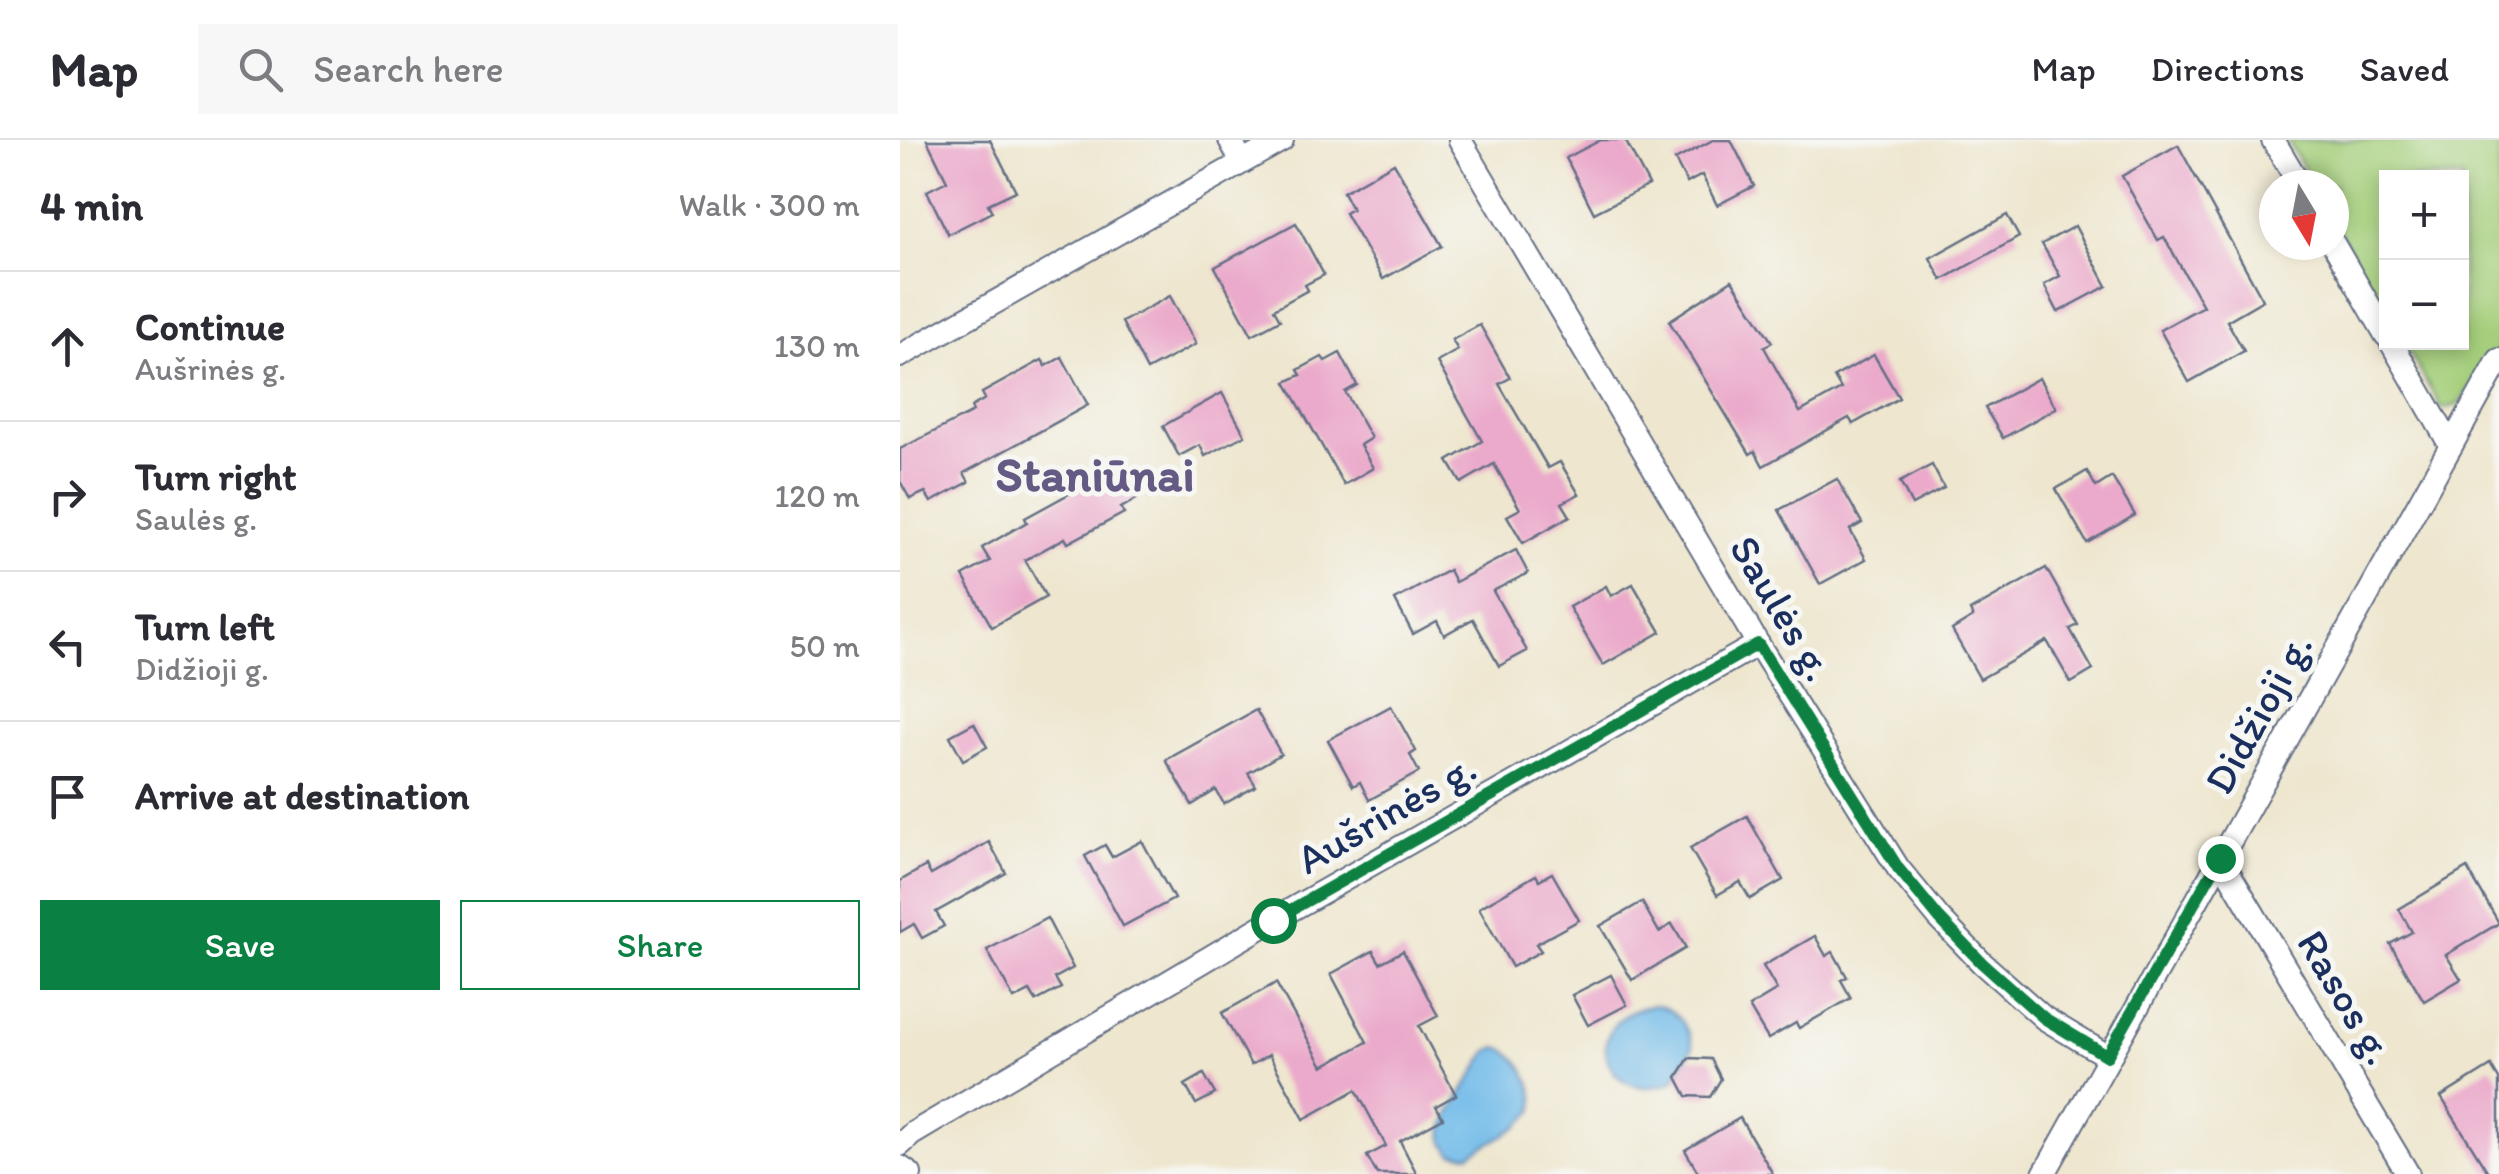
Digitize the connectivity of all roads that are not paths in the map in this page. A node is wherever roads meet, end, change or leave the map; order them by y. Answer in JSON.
{"nodes":[{"id":1,"x":1230,"y":140,"type":"edge"},
{"id":2,"x":1282,"y":140,"type":"edge"},
{"id":3,"x":1460,"y":140,"type":"edge"},
{"id":4,"x":2274,"y":140,"type":"edge"},
{"id":5,"x":1242,"y":162,"type":"junction"},
{"id":6,"x":2291,"y":170,"type":"edge"},
{"id":7,"x":2343,"y":260,"type":"edge"},
{"id":8,"x":2379,"y":323,"type":"edge"},
{"id":9,"x":2396,"y":350,"type":"edge"},
{"id":10,"x":900,"y":356,"type":"edge"},
{"id":11,"x":2499,"y":360,"type":"edge"},
{"id":12,"x":2451,"y":446,"type":"junction"},
{"id":13,"x":1758,"y":644,"type":"junction"},
{"id":14,"x":2220,"y":858,"type":"junction"},
{"id":15,"x":2107,"y":1056,"type":"junction"},
{"id":16,"x":900,"y":1145,"type":"edge"},
{"id":17,"x":900,"y":1167,"type":"edge"},
{"id":18,"x":910,"y":1174,"type":"edge"},
{"id":19,"x":2044,"y":1174,"type":"edge"},
{"id":20,"x":2408,"y":1174,"type":"edge"}],
"edges":[{"from":1,"to":5,"type":"street"},
{"from":2,"to":5,"type":"street"},
{"from":3,"to":13,"type":"street","name":"Saulės g."},
{"from":4,"to":6,"type":"street"},
{"from":5,"to":10,"type":"street"},
{"from":7,"to":8,"type":"street"},
{"from":9,"to":12,"type":"street"},
{"from":11,"to":12,"type":"street","name":"Didžioji g."},
{"from":12,"to":14,"type":"street","name":"Didžioji g."},
{"from":13,"to":15,"type":"street","name":"Saulės g."},
{"from":13,"to":16,"type":"street","name":"Aušrinės g."},
{"from":14,"to":15,"type":"street","name":"Didžioji g."},
{"from":14,"to":20,"type":"street","name":"Rasos g."},
{"from":15,"to":19,"type":"street","name":"Didžioji g."},
{"from":17,"to":18,"type":"street"}]}
